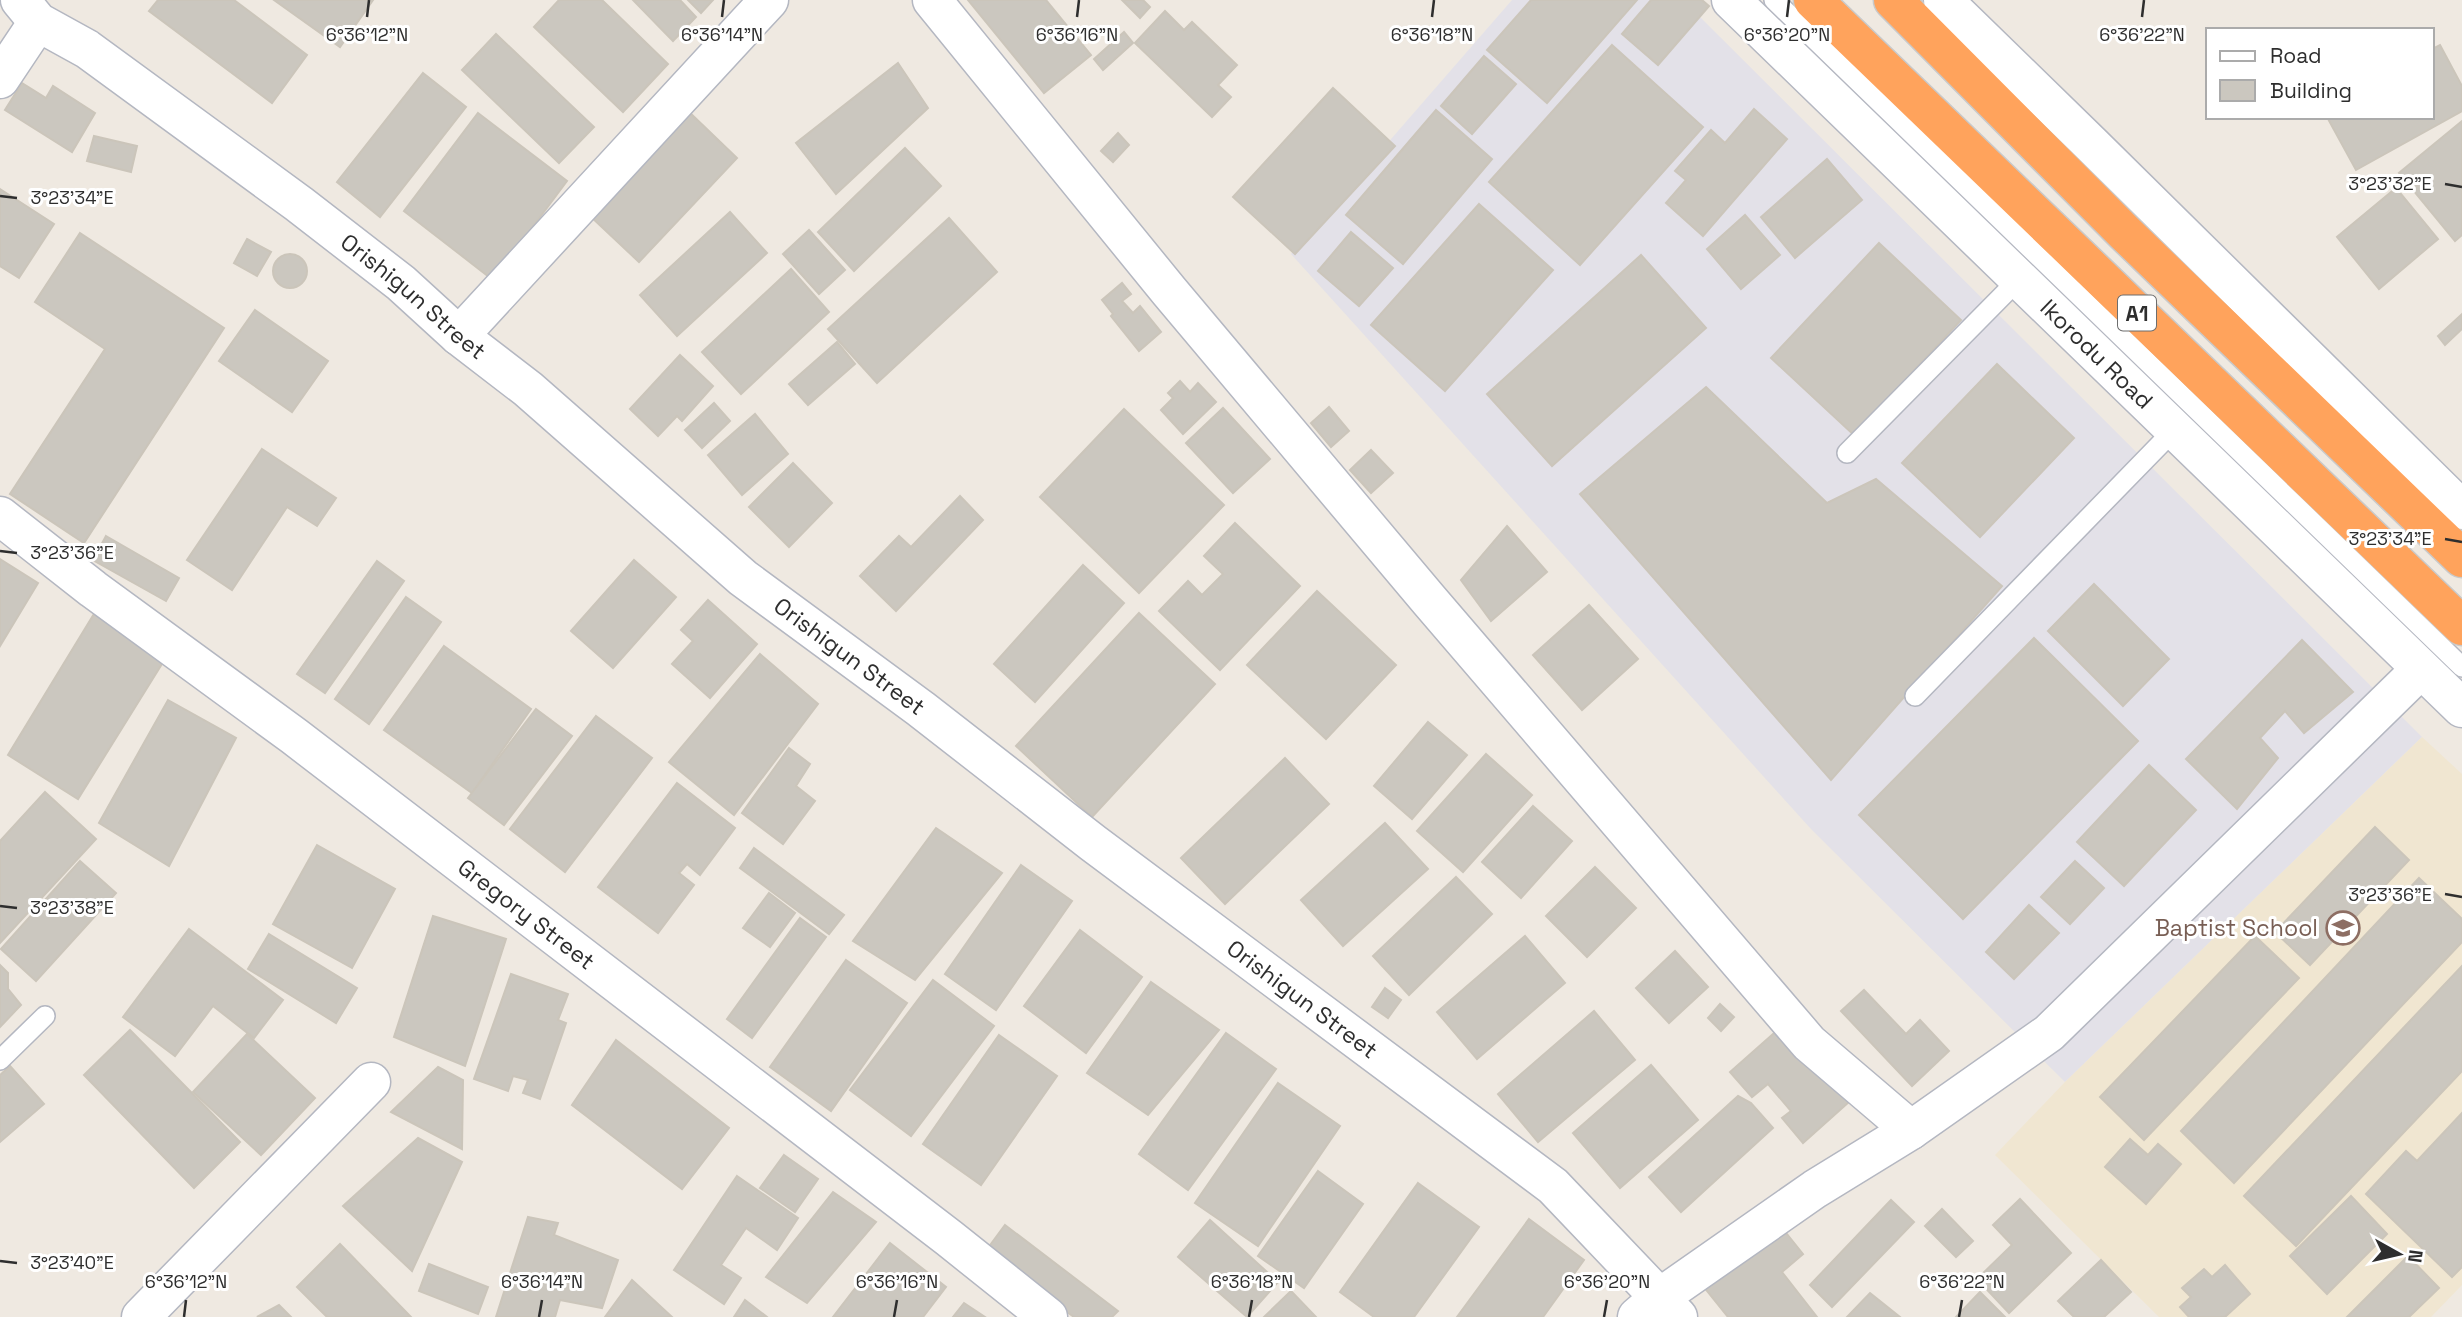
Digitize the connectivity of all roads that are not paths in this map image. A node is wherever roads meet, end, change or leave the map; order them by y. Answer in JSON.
{"nodes":[{"id":1,"x":769,"y":0,"type":"edge"},
{"id":2,"x":932,"y":0,"type":"edge"},
{"id":3,"x":1731,"y":0,"type":"edge"},
{"id":4,"x":1774,"y":0,"type":"edge"},
{"id":5,"x":1813,"y":0,"type":"edge"},
{"id":6,"x":1893,"y":0,"type":"edge"},
{"id":7,"x":1955,"y":3,"type":"edge"},
{"id":8,"x":29,"y":11,"type":"edge"},
{"id":9,"x":0,"y":79,"type":"edge"},
{"id":10,"x":2019,"y":279,"type":"junction"},
{"id":11,"x":459,"y":336,"type":"junction"},
{"id":12,"x":2193,"y":406,"type":"junction"},
{"id":13,"x":1847,"y":453,"type":"dead end"},
{"id":14,"x":2462,"y":510,"type":"edge"},
{"id":15,"x":0,"y":516,"type":"edge"},
{"id":16,"x":2462,"y":558,"type":"edge"},
{"id":17,"x":2462,"y":626,"type":"edge"},
{"id":18,"x":2462,"y":667,"type":"edge"},
{"id":19,"x":2421,"y":669,"type":"junction"},
{"id":20,"x":1915,"y":696,"type":"dead end"},
{"id":21,"x":2462,"y":708,"type":"edge"},
{"id":22,"x":45,"y":1016,"type":"dead end"},
{"id":23,"x":0,"y":1059,"type":"edge"},
{"id":24,"x":372,"y":1082,"type":"dead end"},
{"id":25,"x":1911,"y":1130,"type":"junction"},
{"id":26,"x":1658,"y":1311,"type":"edge"},
{"id":27,"x":141,"y":1317,"type":"edge"},
{"id":28,"x":1048,"y":1317,"type":"edge"}],
"edges":[{"from":1,"to":11,"type":"street"},
{"from":2,"to":25,"type":"street"},
{"from":3,"to":10,"type":"street","name":"Ikorodu Road"},
{"from":4,"to":12,"type":"lane"},
{"from":5,"to":12,"type":"highway","name":"Ikorodu Road","number":"A1"},
{"from":6,"to":16,"type":"highway","number":"A1"},
{"from":7,"to":14,"type":"street"},
{"from":8,"to":9,"type":"street"},
{"from":8,"to":11,"type":"street","name":"Orishigun Street"},
{"from":10,"to":12,"type":"street","name":"Ikorodu Road"},
{"from":10,"to":13,"type":"lane"},
{"from":11,"to":26,"type":"street","name":"Orishigun Street"},
{"from":12,"to":17,"type":"highway","name":"Ikorodu Road","number":"A1"},
{"from":12,"to":18,"type":"lane"},
{"from":12,"to":19,"type":"street","name":"Ikorodu Road"},
{"from":12,"to":20,"type":"lane"},
{"from":15,"to":28,"type":"street","name":"Gregory Street"},
{"from":19,"to":21,"type":"street","name":"Ikorodu Road"},
{"from":19,"to":25,"type":"street"},
{"from":22,"to":23,"type":"lane"},
{"from":24,"to":27,"type":"street"},
{"from":25,"to":26,"type":"street"}]}
